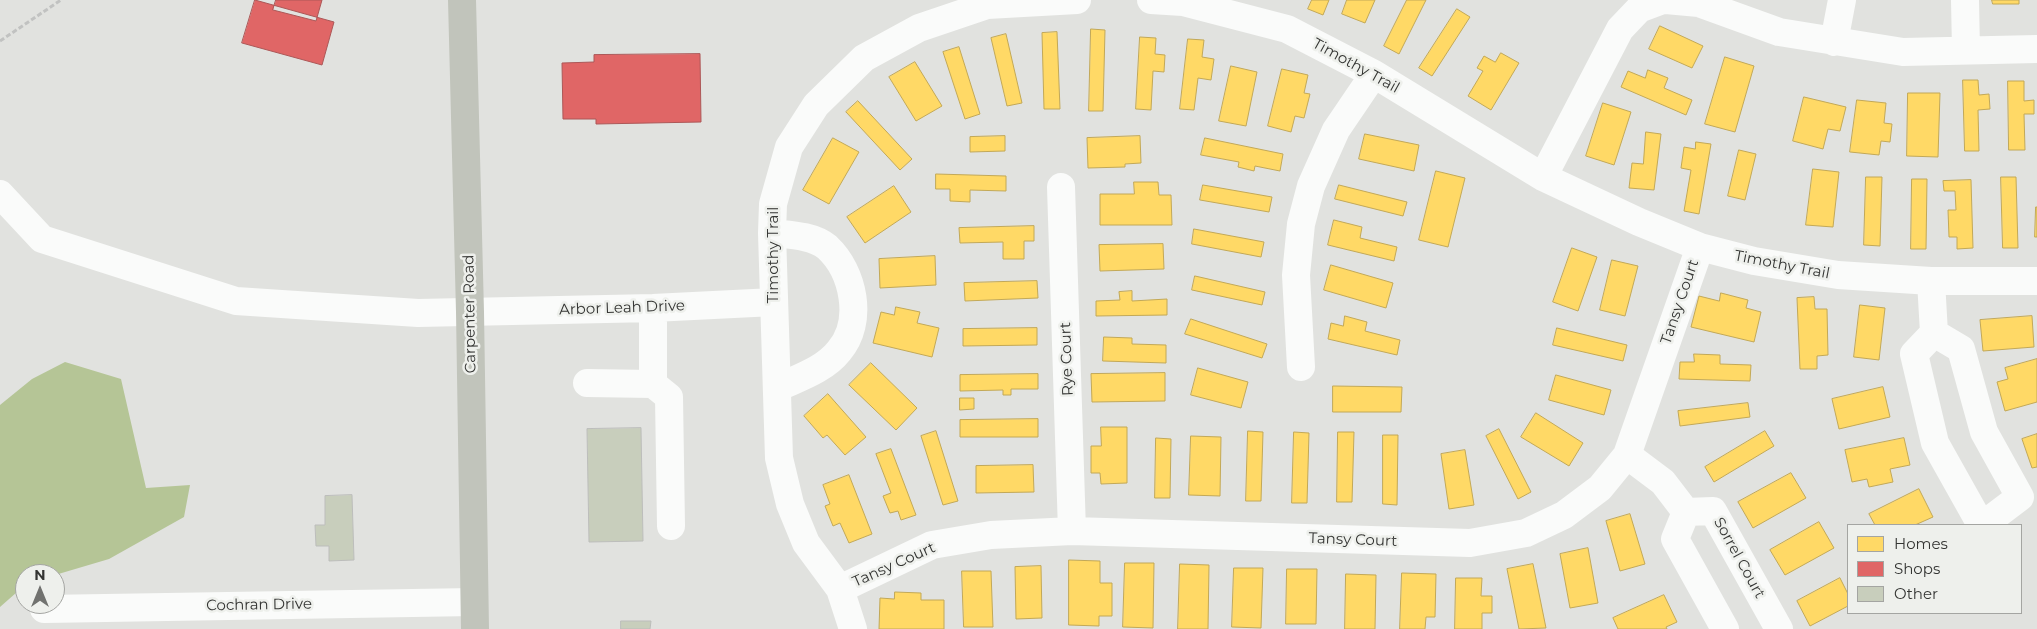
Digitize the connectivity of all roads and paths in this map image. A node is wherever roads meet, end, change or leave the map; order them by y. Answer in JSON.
{"nodes":[{"id":1,"x":62,"y":0,"type":"edge"},
{"id":2,"x":462,"y":0,"type":"edge"},
{"id":3,"x":1077,"y":0,"type":"edge"},
{"id":4,"x":1151,"y":0,"type":"edge"},
{"id":5,"x":1664,"y":0,"type":"edge"},
{"id":6,"x":1842,"y":0,"type":"edge"},
{"id":7,"x":1965,"y":0,"type":"edge"},
{"id":8,"x":1183,"y":1,"type":"edge"},
{"id":9,"x":987,"y":3,"type":"edge"},
{"id":10,"x":0,"y":41,"type":"edge"},
{"id":11,"x":1834,"y":42,"type":"junction"},
{"id":12,"x":2037,"y":49,"type":"edge"},
{"id":13,"x":1966,"y":50,"type":"junction"},
{"id":14,"x":1374,"y":74,"type":"junction"},
{"id":15,"x":1543,"y":177,"type":"junction"},
{"id":16,"x":1061,"y":187,"type":"dead end"},
{"id":17,"x":0,"y":194,"type":"edge"},
{"id":18,"x":772,"y":233,"type":"junction"},
{"id":19,"x":1700,"y":246,"type":"junction"},
{"id":20,"x":1931,"y":281,"type":"junction"},
{"id":21,"x":2037,"y":281,"type":"edge"},
{"id":22,"x":774,"y":302,"type":"junction"},
{"id":23,"x":653,"y":308,"type":"junction"},
{"id":24,"x":470,"y":312,"type":"junction"},
{"id":25,"x":1934,"y":332,"type":"junction"},
{"id":26,"x":1301,"y":367,"type":"dead end"},
{"id":27,"x":587,"y":383,"type":"dead end"},
{"id":28,"x":653,"y":384,"type":"junction"},
{"id":29,"x":777,"y":388,"type":"junction"},
{"id":30,"x":1627,"y":455,"type":"junction"},
{"id":31,"x":1686,"y":512,"type":"junction"},
{"id":32,"x":1981,"y":524,"type":"edge"},
{"id":33,"x":1983,"y":524,"type":"edge"},
{"id":34,"x":671,"y":526,"type":"dead end"},
{"id":35,"x":1072,"y":531,"type":"junction"},
{"id":36,"x":840,"y":589,"type":"junction"},
{"id":37,"x":474,"y":602,"type":"junction"},
{"id":38,"x":65,"y":608,"type":"edge"},
{"id":39,"x":475,"y":629,"type":"edge"},
{"id":40,"x":853,"y":629,"type":"edge"},
{"id":41,"x":1725,"y":629,"type":"edge"},
{"id":42,"x":1779,"y":629,"type":"edge"}],
"edges":[{"from":1,"to":10,"type":"path"},
{"from":2,"to":24,"type":"main road","name":"Carpenter Road"},
{"from":3,"to":9,"type":"street","name":"Timothy Trail"},
{"from":4,"to":8,"type":"street","name":"Timothy Trail"},
{"from":5,"to":11,"type":"street"},
{"from":5,"to":15,"type":"street"},
{"from":6,"to":11,"type":"street"},
{"from":7,"to":13,"type":"street"},
{"from":8,"to":14,"type":"street","name":"Timothy Trail"},
{"from":9,"to":18,"type":"street","name":"Timothy Trail"},
{"from":11,"to":13,"type":"street"},
{"from":12,"to":13,"type":"street"},
{"from":14,"to":15,"type":"street","name":"Timothy Trail"},
{"from":14,"to":26,"type":"street"},
{"from":15,"to":19,"type":"street","name":"Timothy Trail"},
{"from":16,"to":35,"type":"street","name":"Rye Court"},
{"from":17,"to":24,"type":"street","name":"Arbor Leah Drive"},
{"from":18,"to":22,"type":"street","name":"Timothy Trail"},
{"from":18,"to":29,"type":"street"},
{"from":19,"to":20,"type":"street","name":"Timothy Trail"},
{"from":19,"to":30,"type":"street","name":"Tansy Court"},
{"from":20,"to":21,"type":"street","name":"Timothy Trail"},
{"from":20,"to":25,"type":"street"},
{"from":22,"to":23,"type":"street","name":"Arbor Leah Drive"},
{"from":22,"to":29,"type":"street","name":"Timothy Trail"},
{"from":23,"to":24,"type":"street","name":"Arbor Leah Drive"},
{"from":23,"to":28,"type":"street"},
{"from":24,"to":37,"type":"main road","name":"Carpenter Road"},
{"from":25,"to":32,"type":"street"},
{"from":25,"to":33,"type":"street"},
{"from":27,"to":28,"type":"street"},
{"from":28,"to":34,"type":"street"},
{"from":29,"to":36,"type":"street","name":"Timothy Trail"},
{"from":30,"to":31,"type":"street"},
{"from":30,"to":35,"type":"street","name":"Tansy Court"},
{"from":31,"to":41,"type":"street"},
{"from":31,"to":42,"type":"street","name":"Sorrel Court"},
{"from":35,"to":36,"type":"street","name":"Tansy Court"},
{"from":36,"to":40,"type":"street","name":"Timothy Trail"},
{"from":37,"to":38,"type":"street","name":"Cochran Drive"},
{"from":37,"to":39,"type":"main road","name":"Carpenter Road"}]}
